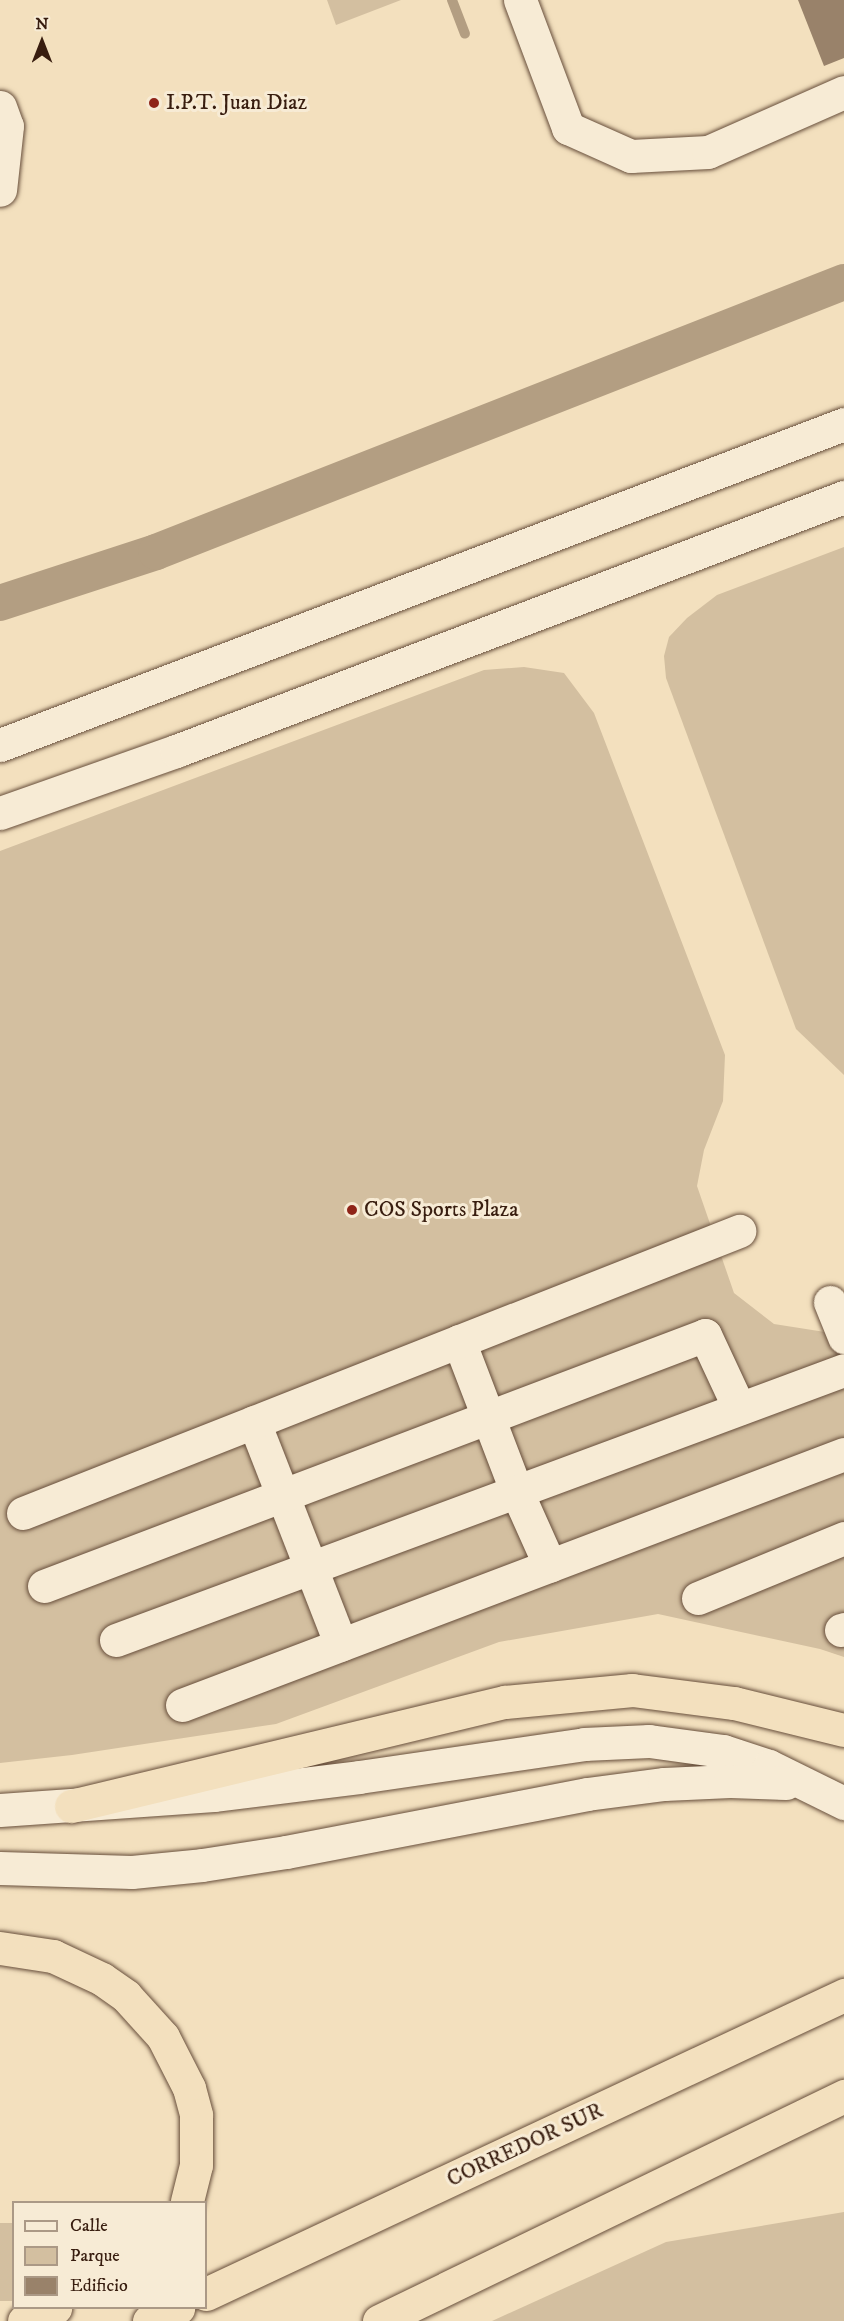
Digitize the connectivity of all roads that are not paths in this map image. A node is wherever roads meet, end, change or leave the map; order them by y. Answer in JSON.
{"nodes":[{"id":1,"x":520,"y":0,"type":"edge"},
{"id":2,"x":844,"y":92,"type":"edge"},
{"id":3,"x":0,"y":107,"type":"edge"},
{"id":4,"x":0,"y":190,"type":"edge"},
{"id":5,"x":844,"y":424,"type":"edge"},
{"id":6,"x":844,"y":497,"type":"edge"},
{"id":7,"x":0,"y":745,"type":"edge"},
{"id":8,"x":0,"y":813,"type":"edge"},
{"id":9,"x":739,"y":1231,"type":"dead end"},
{"id":10,"x":830,"y":1302,"type":"dead end"},
{"id":11,"x":844,"y":1337,"type":"edge"},
{"id":12,"x":459,"y":1341,"type":"junction"},
{"id":13,"x":844,"y":1370,"type":"edge"},
{"id":14,"x":739,"y":1408,"type":"junction"},
{"id":15,"x":489,"y":1417,"type":"junction"},
{"id":16,"x":254,"y":1422,"type":"junction"},
{"id":17,"x":844,"y":1454,"type":"edge"},
{"id":18,"x":516,"y":1490,"type":"junction"},
{"id":19,"x":283,"y":1495,"type":"junction"},
{"id":20,"x":23,"y":1513,"type":"dead end"},
{"id":21,"x":844,"y":1538,"type":"edge"},
{"id":22,"x":550,"y":1566,"type":"junction"},
{"id":23,"x":311,"y":1568,"type":"junction"},
{"id":24,"x":44,"y":1586,"type":"dead end"},
{"id":25,"x":698,"y":1598,"type":"dead end"},
{"id":26,"x":116,"y":1640,"type":"dead end"},
{"id":27,"x":341,"y":1645,"type":"junction"},
{"id":28,"x":182,"y":1706,"type":"dead end"},
{"id":29,"x":844,"y":1730,"type":"edge"},
{"id":30,"x":807,"y":1784,"type":"junction"},
{"id":31,"x":844,"y":1803,"type":"edge"},
{"id":32,"x":71,"y":1806,"type":"junction"},
{"id":33,"x":0,"y":1810,"type":"edge"},
{"id":34,"x":0,"y":1868,"type":"edge"},
{"id":35,"x":0,"y":1948,"type":"edge"},
{"id":36,"x":844,"y":1995,"type":"edge"},
{"id":37,"x":844,"y":2096,"type":"edge"},
{"id":38,"x":187,"y":2201,"type":"edge"},
{"id":39,"x":207,"y":2294,"type":"edge"},
{"id":40,"x":51,"y":2309,"type":"edge"},
{"id":41,"x":174,"y":2309,"type":"edge"},
{"id":42,"x":24,"y":2321,"type":"edge"},
{"id":43,"x":149,"y":2321,"type":"edge"},
{"id":44,"x":379,"y":2321,"type":"edge"}],
"edges":[{"from":1,"to":2,"type":"street"},
{"from":3,"to":4,"type":"street"},
{"from":5,"to":7,"type":"street"},
{"from":6,"to":8,"type":"street"},
{"from":9,"to":12,"type":"street"},
{"from":10,"to":11,"type":"street"},
{"from":12,"to":15,"type":"street"},
{"from":12,"to":16,"type":"street"},
{"from":13,"to":14,"type":"street"},
{"from":14,"to":15,"type":"street"},
{"from":14,"to":18,"type":"street"},
{"from":15,"to":18,"type":"street"},
{"from":15,"to":19,"type":"street"},
{"from":16,"to":19,"type":"street"},
{"from":16,"to":20,"type":"street"},
{"from":17,"to":22,"type":"street"},
{"from":18,"to":22,"type":"street"},
{"from":18,"to":23,"type":"street"},
{"from":19,"to":23,"type":"street"},
{"from":19,"to":24,"type":"street"},
{"from":21,"to":25,"type":"street"},
{"from":22,"to":27,"type":"street"},
{"from":23,"to":26,"type":"street"},
{"from":23,"to":27,"type":"street"},
{"from":27,"to":28,"type":"street"},
{"from":29,"to":32,"type":"highway"},
{"from":30,"to":31,"type":"street"},
{"from":30,"to":32,"type":"street"},
{"from":30,"to":34,"type":"street"},
{"from":32,"to":33,"type":"street"},
{"from":35,"to":38,"type":"highway"},
{"from":36,"to":39,"type":"highway","name":"CORREDOR SUR"},
{"from":37,"to":44,"type":"highway"},
{"from":40,"to":42,"type":"highway"},
{"from":41,"to":43,"type":"highway"}]}
